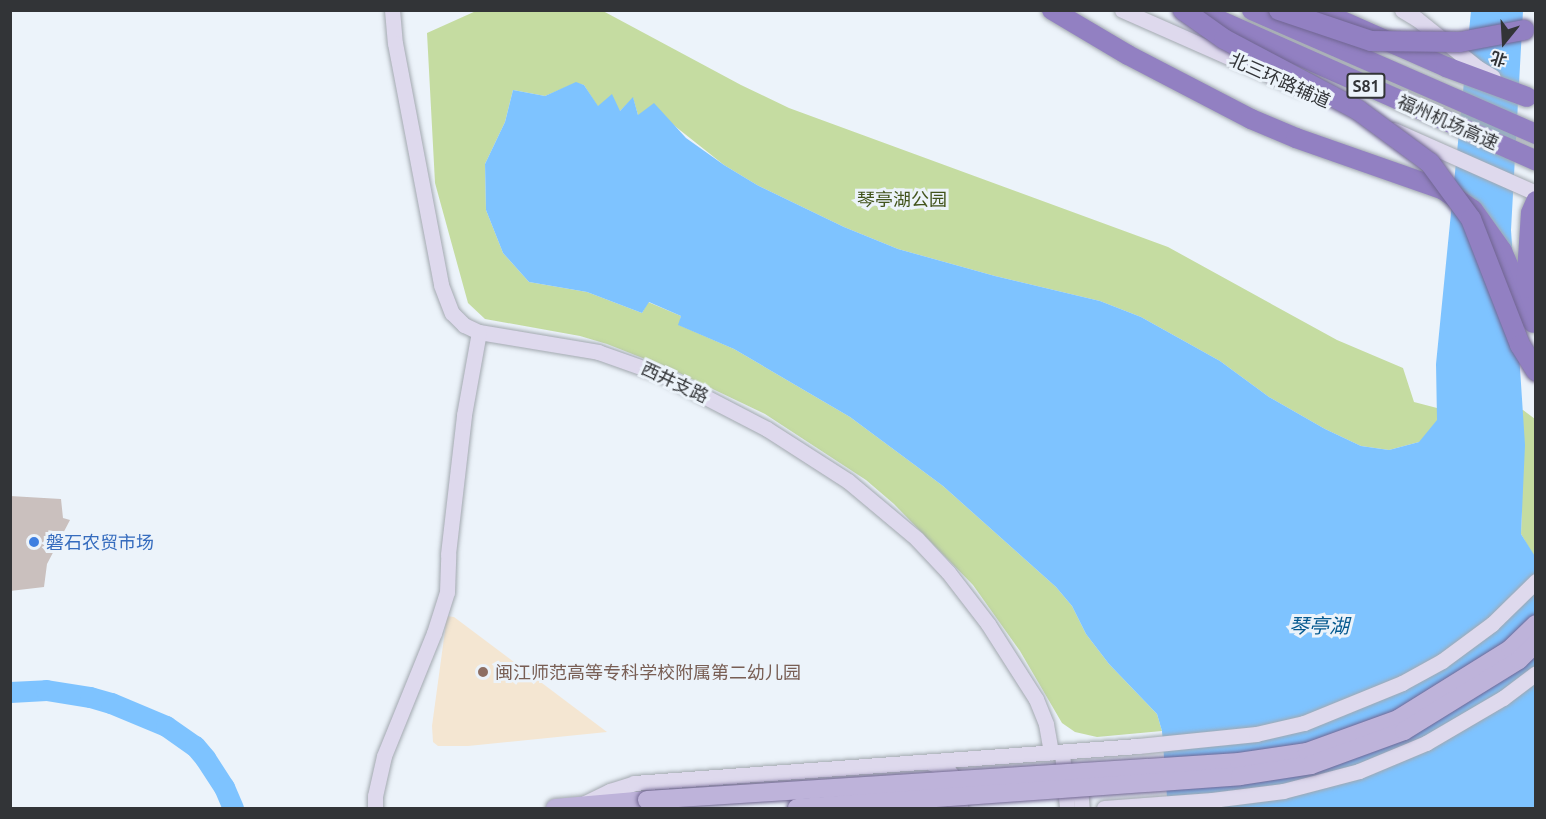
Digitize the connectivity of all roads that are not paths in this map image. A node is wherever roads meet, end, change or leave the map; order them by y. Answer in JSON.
{"nodes":[{"id":1,"x":1052,"y":10,"type":"edge"},
{"id":2,"x":1122,"y":10,"type":"edge"},
{"id":3,"x":1183,"y":10,"type":"edge"},
{"id":4,"x":1196,"y":10,"type":"edge"},
{"id":5,"x":1252,"y":10,"type":"edge"},
{"id":6,"x":1279,"y":10,"type":"edge"},
{"id":7,"x":1402,"y":10,"type":"edge"},
{"id":8,"x":391,"y":11,"type":"edge"},
{"id":9,"x":1319,"y":11,"type":"edge"},
{"id":10,"x":1536,"y":27,"type":"edge"},
{"id":11,"x":1531,"y":98,"type":"edge"},
{"id":12,"x":1536,"y":134,"type":"edge"},
{"id":13,"x":1536,"y":161,"type":"edge"},
{"id":14,"x":1532,"y":194,"type":"edge"},
{"id":15,"x":1534,"y":327,"type":"edge"},
{"id":16,"x":479,"y":332,"type":"junction"},
{"id":17,"x":1536,"y":370,"type":"edge"},
{"id":18,"x":1536,"y":581,"type":"edge"},
{"id":19,"x":1536,"y":624,"type":"edge"},
{"id":20,"x":1536,"y":643,"type":"edge"},
{"id":21,"x":1536,"y":673,"type":"edge"},
{"id":22,"x":1063,"y":752,"type":"junction"},
{"id":23,"x":925,"y":760,"type":"junction"},
{"id":24,"x":579,"y":806,"type":"junction"},
{"id":25,"x":375,"y":808,"type":"edge"},
{"id":26,"x":555,"y":808,"type":"edge"},
{"id":27,"x":797,"y":808,"type":"edge"},
{"id":28,"x":955,"y":808,"type":"edge"},
{"id":29,"x":1067,"y":808,"type":"edge"},
{"id":30,"x":1082,"y":808,"type":"edge"},
{"id":31,"x":1104,"y":808,"type":"edge"}],
"edges":[{"from":1,"to":15,"type":"highway","bridge":true},
{"from":2,"to":14,"type":"main road","name":"北三环路辅道"},
{"from":3,"to":17,"type":"highway","bridge":true},
{"from":4,"to":13,"type":"highway","name":"福州机场高速","number":"S81"},
{"from":5,"to":12,"type":"highway","name":"福州机场高速","number":"S81"},
{"from":6,"to":10,"type":"highway","bridge":true},
{"from":7,"to":11,"type":"main road"},
{"from":8,"to":16,"type":"main road","name":"西井支路"},
{"from":9,"to":11,"type":"highway"},
{"from":14,"to":15,"type":"highway"},
{"from":16,"to":22,"type":"main road","name":"西井支路"},
{"from":16,"to":25,"type":"main road"},
{"from":18,"to":22,"type":"main road"},
{"from":19,"to":24,"type":"main road","bridge":true},
{"from":20,"to":27,"type":"main road","bridge":true},
{"from":21,"to":31,"type":"main road"},
{"from":22,"to":23,"type":"main road"},
{"from":22,"to":29,"type":"main road"},
{"from":22,"to":30,"type":"main road"},
{"from":23,"to":24,"type":"main road"},
{"from":23,"to":28,"type":"main road"},
{"from":24,"to":26,"type":"main road"}]}
